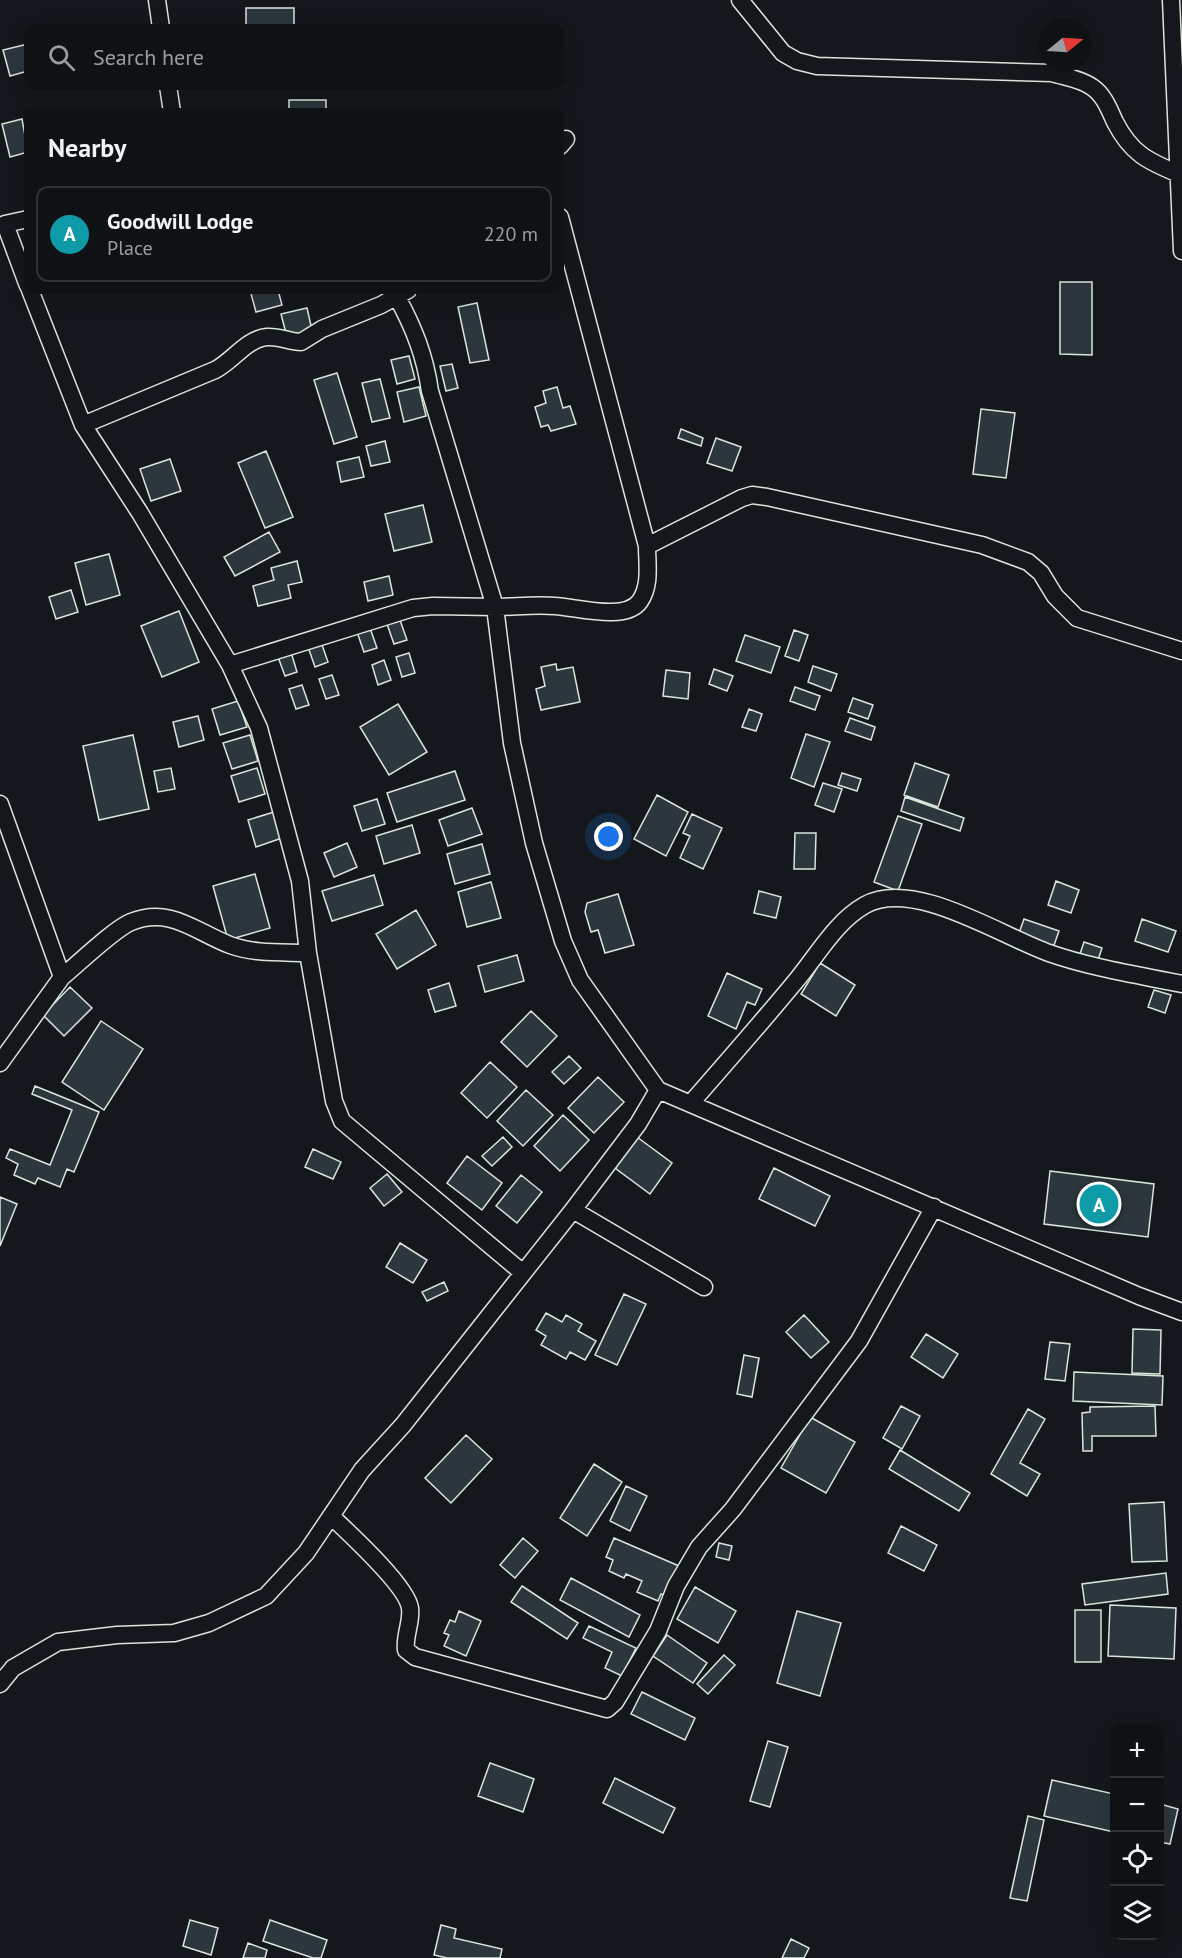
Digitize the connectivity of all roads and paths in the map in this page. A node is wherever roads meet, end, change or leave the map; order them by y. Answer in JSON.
{"nodes":[{"id":1,"x":157,"y":0,"type":"edge"},
{"id":2,"x":740,"y":0,"type":"edge"},
{"id":3,"x":1171,"y":0,"type":"edge"},
{"id":4,"x":160,"y":24,"type":"edge"},
{"id":5,"x":169,"y":90,"type":"edge"},
{"id":6,"x":171,"y":108,"type":"edge"},
{"id":7,"x":1179,"y":174,"type":"junction"},
{"id":8,"x":24,"y":219,"type":"edge"},
{"id":9,"x":2,"y":220,"type":"edge"},
{"id":10,"x":1182,"y":226,"type":"edge"},
{"id":11,"x":564,"y":232,"type":"edge"},
{"id":12,"x":1182,"y":251,"type":"edge"},
{"id":13,"x":24,"y":275,"type":"edge"},
{"id":14,"x":31,"y":294,"type":"edge"},
{"id":15,"x":400,"y":294,"type":"edge"},
{"id":16,"x":402,"y":294,"type":"edge"},
{"id":17,"x":83,"y":425,"type":"junction"},
{"id":18,"x":647,"y":546,"type":"junction"},
{"id":19,"x":495,"y":607,"type":"junction"},
{"id":20,"x":1182,"y":651,"type":"edge"},
{"id":21,"x":230,"y":664,"type":"junction"},
{"id":22,"x":0,"y":804,"type":"edge"},
{"id":23,"x":308,"y":953,"type":"junction"},
{"id":24,"x":62,"y":977,"type":"junction"},
{"id":25,"x":1182,"y":984,"type":"edge"},
{"id":26,"x":0,"y":1063,"type":"edge"},
{"id":27,"x":658,"y":1090,"type":"junction"},
{"id":28,"x":691,"y":1103,"type":"junction"},
{"id":29,"x":934,"y":1207,"type":"junction"},
{"id":30,"x":573,"y":1210,"type":"junction"},
{"id":31,"x":523,"y":1273,"type":"junction"},
{"id":32,"x":704,"y":1287,"type":"dead end"},
{"id":33,"x":1182,"y":1312,"type":"edge"},
{"id":34,"x":331,"y":1516,"type":"junction"},
{"id":35,"x":0,"y":1684,"type":"edge"}],
"edges":[{"from":1,"to":4,"type":"street"},
{"from":2,"to":7,"type":"street"},
{"from":3,"to":7,"type":"street"},
{"from":5,"to":6,"type":"street"},
{"from":7,"to":10,"type":"street"},
{"from":8,"to":9,"type":"street"},
{"from":9,"to":13,"type":"street"},
{"from":10,"to":12,"type":"street"},
{"from":11,"to":18,"type":"street"},
{"from":14,"to":17,"type":"street"},
{"from":15,"to":17,"type":"street"},
{"from":16,"to":19,"type":"street"},
{"from":17,"to":21,"type":"street"},
{"from":18,"to":19,"type":"street"},
{"from":18,"to":20,"type":"street"},
{"from":19,"to":21,"type":"street"},
{"from":19,"to":27,"type":"street"},
{"from":21,"to":23,"type":"street"},
{"from":22,"to":24,"type":"street"},
{"from":23,"to":24,"type":"street"},
{"from":23,"to":31,"type":"street"},
{"from":24,"to":26,"type":"street"},
{"from":25,"to":28,"type":"street"},
{"from":27,"to":28,"type":"street"},
{"from":27,"to":30,"type":"street"},
{"from":28,"to":29,"type":"street"},
{"from":29,"to":33,"type":"street"},
{"from":29,"to":34,"type":"street"},
{"from":30,"to":31,"type":"street"},
{"from":30,"to":32,"type":"street"},
{"from":31,"to":34,"type":"street"},
{"from":34,"to":35,"type":"street"}]}
